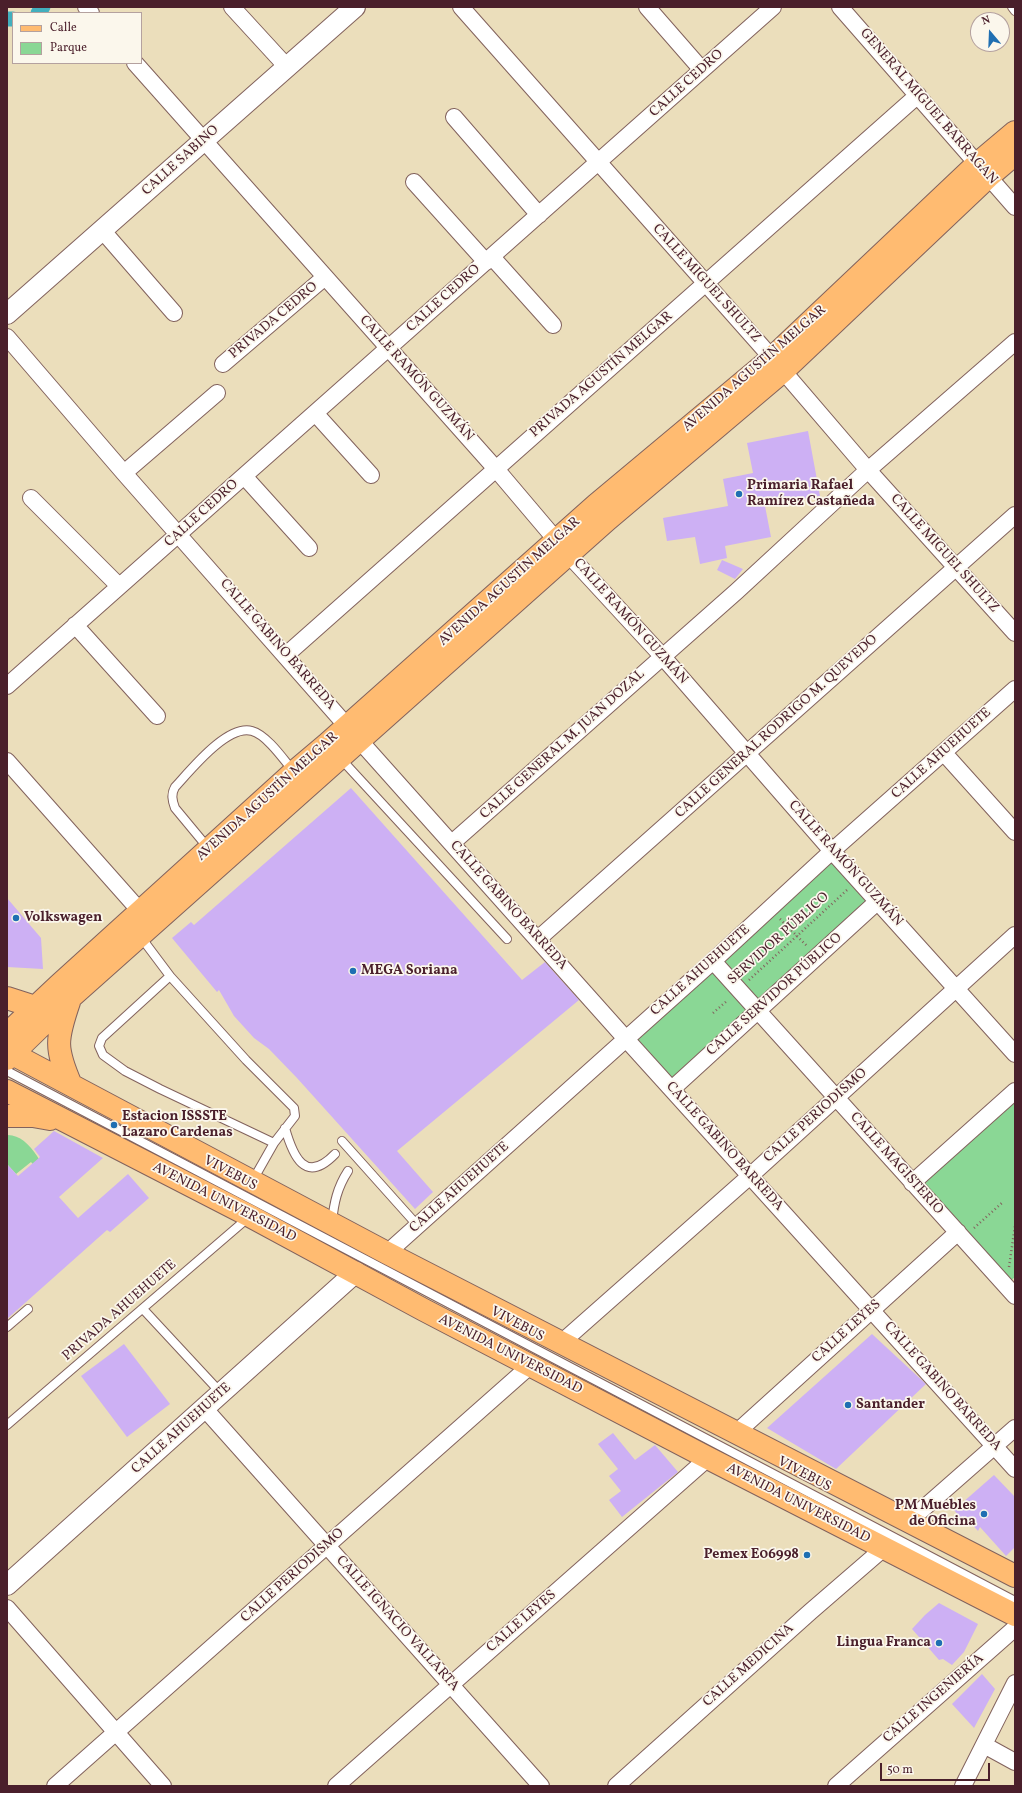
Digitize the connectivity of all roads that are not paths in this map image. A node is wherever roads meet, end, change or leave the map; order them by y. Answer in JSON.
{"nodes":[{"id":1,"x":232,"y":7,"type":"edge"},
{"id":2,"x":355,"y":7,"type":"edge"},
{"id":3,"x":461,"y":7,"type":"edge"},
{"id":4,"x":646,"y":7,"type":"edge"},
{"id":5,"x":773,"y":7,"type":"edge"},
{"id":6,"x":840,"y":7,"type":"edge"},
{"id":7,"x":1012,"y":7,"type":"edge"},
{"id":8,"x":1015,"y":10,"type":"edge"},
{"id":9,"x":136,"y":64,"type":"edge"},
{"id":10,"x":287,"y":67,"type":"junction"},
{"id":11,"x":702,"y":70,"type":"junction"},
{"id":12,"x":918,"y":95,"type":"junction"},
{"id":13,"x":454,"y":117,"type":"dead end"},
{"id":14,"x":1015,"y":132,"type":"edge"},
{"id":15,"x":204,"y":140,"type":"junction"},
{"id":16,"x":1015,"y":154,"type":"edge"},
{"id":17,"x":598,"y":162,"type":"junction"},
{"id":18,"x":983,"y":171,"type":"junction"},
{"id":19,"x":414,"y":182,"type":"dead end"},
{"id":20,"x":1015,"y":207,"type":"edge"},
{"id":21,"x":539,"y":215,"type":"junction"},
{"id":22,"x":102,"y":230,"type":"junction"},
{"id":23,"x":489,"y":260,"type":"junction"},
{"id":24,"x":326,"y":277,"type":"junction"},
{"id":25,"x":706,"y":283,"type":"junction"},
{"id":26,"x":7,"y":314,"type":"edge"},
{"id":27,"x":174,"y":314,"type":"dead end"},
{"id":28,"x":553,"y":325,"type":"dead end"},
{"id":29,"x":7,"y":337,"type":"edge"},
{"id":30,"x":1015,"y":342,"type":"edge"},
{"id":31,"x":388,"y":348,"type":"junction"},
{"id":32,"x":223,"y":364,"type":"dead end"},
{"id":33,"x":778,"y":364,"type":"junction"},
{"id":34,"x":217,"y":393,"type":"dead end"},
{"id":35,"x":315,"y":413,"type":"junction"},
{"id":36,"x":496,"y":469,"type":"junction"},
{"id":37,"x":868,"y":470,"type":"junction"},
{"id":38,"x":124,"y":473,"type":"junction"},
{"id":39,"x":371,"y":475,"type":"dead end"},
{"id":40,"x":244,"y":476,"type":"junction"},
{"id":41,"x":31,"y":498,"type":"dead end"},
{"id":42,"x":1015,"y":515,"type":"edge"},
{"id":43,"x":178,"y":534,"type":"junction"},
{"id":44,"x":563,"y":547,"type":"junction"},
{"id":45,"x":309,"y":548,"type":"dead end"},
{"id":46,"x":956,"y":567,"type":"junction"},
{"id":47,"x":119,"y":586,"type":"junction"},
{"id":48,"x":76,"y":625,"type":"junction"},
{"id":49,"x":1015,"y":633,"type":"edge"},
{"id":50,"x":286,"y":655,"type":"junction"},
{"id":51,"x":662,"y":657,"type":"junction"},
{"id":52,"x":7,"y":686,"type":"edge"},
{"id":53,"x":1015,"y":689,"type":"edge"},
{"id":54,"x":157,"y":716,"type":"dead end"},
{"id":55,"x":354,"y":733,"type":"junction"},
{"id":56,"x":944,"y":753,"type":"junction"},
{"id":57,"x":747,"y":754,"type":"junction"},
{"id":58,"x":340,"y":758,"type":"junction"},
{"id":59,"x":7,"y":761,"type":"edge"},
{"id":60,"x":301,"y":779,"type":"junction"},
{"id":61,"x":1015,"y":832,"type":"edge"},
{"id":62,"x":452,"y":843,"type":"junction"},
{"id":63,"x":209,"y":850,"type":"junction"},
{"id":64,"x":832,"y":851,"type":"junction"},
{"id":65,"x":878,"y":901,"type":"junction"},
{"id":66,"x":140,"y":911,"type":"junction"},
{"id":67,"x":1015,"y":935,"type":"edge"},
{"id":68,"x":140,"y":936,"type":"junction"},
{"id":69,"x":507,"y":939,"type":"dead end"},
{"id":70,"x":538,"y":939,"type":"junction"},
{"id":71,"x":713,"y":961,"type":"junction"},
{"id":72,"x":170,"y":976,"type":"junction"},
{"id":73,"x":956,"y":989,"type":"junction"},
{"id":74,"x":7,"y":998,"type":"edge"},
{"id":75,"x":70,"y":998,"type":"junction"},
{"id":76,"x":35,"y":1007,"type":"junction"},
{"id":77,"x":758,"y":1011,"type":"junction"},
{"id":78,"x":626,"y":1039,"type":"junction"},
{"id":79,"x":8,"y":1054,"type":"edge"},
{"id":80,"x":1015,"y":1054,"type":"edge"},
{"id":81,"x":71,"y":1085,"type":"junction"},
{"id":82,"x":672,"y":1089,"type":"junction"},
{"id":83,"x":1015,"y":1091,"type":"edge"},
{"id":84,"x":7,"y":1092,"type":"edge"},
{"id":85,"x":836,"y":1098,"type":"junction"},
{"id":86,"x":7,"y":1116,"type":"edge"},
{"id":87,"x":65,"y":1121,"type":"junction"},
{"id":88,"x":286,"y":1128,"type":"junction"},
{"id":89,"x":342,"y":1141,"type":"dead end"},
{"id":90,"x":274,"y":1143,"type":"junction"},
{"id":91,"x":334,"y":1154,"type":"dead end"},
{"id":92,"x":348,"y":1171,"type":"dead end"},
{"id":93,"x":750,"y":1176,"type":"junction"},
{"id":94,"x":252,"y":1180,"type":"junction"},
{"id":95,"x":912,"y":1183,"type":"junction"},
{"id":96,"x":250,"y":1216,"type":"junction"},
{"id":97,"x":332,"y":1223,"type":"junction"},
{"id":98,"x":418,"y":1226,"type":"junction"},
{"id":99,"x":960,"y":1235,"type":"junction"},
{"id":100,"x":387,"y":1254,"type":"junction"},
{"id":101,"x":356,"y":1272,"type":"junction"},
{"id":102,"x":1012,"y":1286,"type":"edge"},
{"id":103,"x":28,"y":1309,"type":"dead end"},
{"id":104,"x":143,"y":1309,"type":"junction"},
{"id":105,"x":872,"y":1310,"type":"junction"},
{"id":106,"x":7,"y":1327,"type":"edge"},
{"id":107,"x":561,"y":1343,"type":"junction"},
{"id":108,"x":531,"y":1365,"type":"junction"},
{"id":109,"x":221,"y":1394,"type":"junction"},
{"id":110,"x":205,"y":1409,"type":"junction"},
{"id":111,"x":7,"y":1425,"type":"edge"},
{"id":112,"x":1015,"y":1428,"type":"edge"},
{"id":113,"x":736,"y":1433,"type":"junction"},
{"id":114,"x":994,"y":1446,"type":"junction"},
{"id":115,"x":708,"y":1458,"type":"junction"},
{"id":116,"x":1015,"y":1469,"type":"edge"},
{"id":117,"x":908,"y":1522,"type":"junction"},
{"id":118,"x":327,"y":1546,"type":"junction"},
{"id":119,"x":884,"y":1548,"type":"junction"},
{"id":120,"x":1015,"y":1576,"type":"edge"},
{"id":121,"x":7,"y":1585,"type":"edge"},
{"id":122,"x":1015,"y":1601,"type":"edge"},
{"id":123,"x":7,"y":1608,"type":"edge"},
{"id":124,"x":1015,"y":1615,"type":"edge"},
{"id":125,"x":1015,"y":1628,"type":"edge"},
{"id":126,"x":1015,"y":1683,"type":"edge"},
{"id":127,"x":450,"y":1684,"type":"junction"},
{"id":128,"x":116,"y":1732,"type":"junction"},
{"id":129,"x":984,"y":1745,"type":"junction"},
{"id":130,"x":1015,"y":1762,"type":"edge"},
{"id":131,"x":55,"y":1786,"type":"edge"},
{"id":132,"x":163,"y":1786,"type":"edge"},
{"id":133,"x":336,"y":1786,"type":"edge"},
{"id":134,"x":541,"y":1786,"type":"edge"},
{"id":135,"x":616,"y":1786,"type":"edge"},
{"id":136,"x":836,"y":1786,"type":"edge"},
{"id":137,"x":963,"y":1786,"type":"edge"}],
"edges":[{"from":1,"to":10,"type":"street"},
{"from":2,"to":10,"type":"street","name":"CALLE SABINO"},
{"from":3,"to":17,"type":"street","name":"CALLE MIGUEL SHULTZ"},
{"from":4,"to":11,"type":"street"},
{"from":5,"to":11,"type":"street","name":"CALLE CEDRO"},
{"from":6,"to":12,"type":"street","name":"GENERAL MIGUEL BARRAGAN"},
{"from":7,"to":8,"type":"lane"},
{"from":9,"to":15,"type":"street","name":"CALLE RAMÓN GUZMÁN"},
{"from":10,"to":15,"type":"street","name":"CALLE SABINO"},
{"from":11,"to":17,"type":"street","name":"CALLE CEDRO"},
{"from":12,"to":18,"type":"street","name":"GENERAL MIGUEL BARRAGAN"},
{"from":12,"to":25,"type":"street","name":"PRIVADA AGUSTÍN MELGAR"},
{"from":13,"to":21,"type":"street"},
{"from":14,"to":18,"type":"main road","name":"AVENIDA AGUSTÍN MELGAR"},
{"from":15,"to":22,"type":"street","name":"CALLE SABINO"},
{"from":15,"to":24,"type":"street","name":"CALLE RAMÓN GUZMÁN"},
{"from":16,"to":18,"type":"main road","name":"AVENIDA AGUSTÍN MELGAR"},
{"from":17,"to":21,"type":"street","name":"CALLE CEDRO"},
{"from":17,"to":25,"type":"street","name":"CALLE MIGUEL SHULTZ"},
{"from":18,"to":20,"type":"street","name":"GENERAL MIGUEL BARRAGAN"},
{"from":18,"to":33,"type":"main road","name":"AVENIDA AGUSTÍN MELGAR"},
{"from":19,"to":23,"type":"street"},
{"from":21,"to":23,"type":"street","name":"CALLE CEDRO"},
{"from":22,"to":26,"type":"street","name":"CALLE SABINO"},
{"from":22,"to":27,"type":"street"},
{"from":23,"to":28,"type":"street"},
{"from":23,"to":31,"type":"street","name":"CALLE CEDRO"},
{"from":24,"to":31,"type":"street","name":"CALLE RAMÓN GUZMÁN"},
{"from":24,"to":32,"type":"street","name":"PRIVADA CEDRO"},
{"from":25,"to":33,"type":"street","name":"CALLE MIGUEL SHULTZ"},
{"from":25,"to":36,"type":"street","name":"PRIVADA AGUSTÍN MELGAR"},
{"from":29,"to":38,"type":"street","name":"CALLE GABINO BARREDA"},
{"from":30,"to":37,"type":"street","name":"CALLE GENERAL M. JUAN DOZAL"},
{"from":31,"to":35,"type":"street","name":"CALLE CEDRO"},
{"from":31,"to":36,"type":"street","name":"CALLE RAMÓN GUZMÁN"},
{"from":33,"to":37,"type":"street","name":"CALLE MIGUEL SHULTZ"},
{"from":33,"to":44,"type":"main road","name":"AVENIDA AGUSTÍN MELGAR"},
{"from":34,"to":38,"type":"street"},
{"from":35,"to":39,"type":"street"},
{"from":35,"to":40,"type":"street","name":"CALLE CEDRO"},
{"from":36,"to":44,"type":"street","name":"CALLE RAMÓN GUZMÁN"},
{"from":36,"to":50,"type":"street","name":"PRIVADA AGUSTÍN MELGAR"},
{"from":37,"to":46,"type":"street","name":"CALLE MIGUEL SHULTZ"},
{"from":37,"to":51,"type":"street","name":"CALLE GENERAL M. JUAN DOZAL"},
{"from":38,"to":43,"type":"street","name":"CALLE GABINO BARREDA"},
{"from":40,"to":43,"type":"street","name":"CALLE CEDRO"},
{"from":40,"to":45,"type":"street"},
{"from":41,"to":47,"type":"street"},
{"from":42,"to":46,"type":"street","name":"CALLE GENERAL RODRIGO M. QUEVEDO"},
{"from":43,"to":47,"type":"street","name":"CALLE CEDRO"},
{"from":43,"to":50,"type":"street","name":"CALLE GABINO BARREDA"},
{"from":44,"to":51,"type":"street","name":"CALLE RAMÓN GUZMÁN"},
{"from":44,"to":55,"type":"main road","name":"AVENIDA AGUSTÍN MELGAR"},
{"from":46,"to":49,"type":"street","name":"CALLE MIGUEL SHULTZ"},
{"from":46,"to":57,"type":"street","name":"CALLE GENERAL RODRIGO M. QUEVEDO"},
{"from":47,"to":48,"type":"street","name":"CALLE CEDRO"},
{"from":48,"to":52,"type":"street","name":"CALLE CEDRO"},
{"from":48,"to":54,"type":"street"},
{"from":50,"to":55,"type":"street","name":"CALLE GABINO BARREDA"},
{"from":51,"to":57,"type":"street","name":"CALLE RAMÓN GUZMÁN"},
{"from":51,"to":62,"type":"street","name":"CALLE GENERAL M. JUAN DOZAL"},
{"from":53,"to":56,"type":"street","name":"CALLE AHUEHUETE"},
{"from":55,"to":58,"type":"main road","name":"AVENIDA AGUSTÍN MELGAR"},
{"from":55,"to":60,"type":"main road","name":"AVENIDA AGUSTÍN MELGAR"},
{"from":55,"to":62,"type":"street","name":"CALLE GABINO BARREDA"},
{"from":56,"to":61,"type":"street"},
{"from":56,"to":64,"type":"street","name":"CALLE AHUEHUETE"},
{"from":57,"to":64,"type":"street","name":"CALLE RAMÓN GUZMÁN"},
{"from":57,"to":70,"type":"street","name":"CALLE GENERAL RODRIGO M. QUEVEDO"},
{"from":58,"to":60,"type":"main road","name":"AVENIDA AGUSTÍN MELGAR"},
{"from":58,"to":69,"type":"lane"},
{"from":59,"to":66,"type":"street"},
{"from":60,"to":63,"type":"main road","name":"AVENIDA AGUSTÍN MELGAR"},
{"from":60,"to":63,"type":"lane"},
{"from":60,"to":68,"type":"main road","name":"AVENIDA AGUSTÍN MELGAR"},
{"from":62,"to":70,"type":"street","name":"CALLE GABINO BARREDA"},
{"from":63,"to":66,"type":"main road","name":"AVENIDA AGUSTÍN MELGAR"},
{"from":64,"to":65,"type":"street","name":"CALLE RAMÓN GUZMÁN"},
{"from":64,"to":71,"type":"street","name":"CALLE AHUEHUETE"},
{"from":65,"to":73,"type":"street","name":"CALLE RAMÓN GUZMÁN"},
{"from":65,"to":77,"type":"street","name":"CALLE SERVIDOR PÚBLICO"},
{"from":66,"to":76,"type":"main road","name":"AVENIDA AGUSTÍN MELGAR"},
{"from":67,"to":73,"type":"street","name":"CALLE PERIODISMO"},
{"from":68,"to":72,"type":"lane"},
{"from":68,"to":75,"type":"main road","name":"AVENIDA AGUSTÍN MELGAR"},
{"from":70,"to":78,"type":"street","name":"CALLE GABINO BARREDA"},
{"from":71,"to":77,"type":"street","name":"CALLE MAGISTERIO"},
{"from":71,"to":78,"type":"street","name":"CALLE AHUEHUETE"},
{"from":72,"to":88,"type":"lane"},
{"from":72,"to":90,"type":"lane"},
{"from":73,"to":80,"type":"street","name":"CALLE RAMÓN GUZMÁN"},
{"from":73,"to":85,"type":"street","name":"CALLE PERIODISMO"},
{"from":74,"to":76,"type":"main road"},
{"from":75,"to":79,"type":"main road","name":"AVENIDA AGUSTÍN MELGAR"},
{"from":75,"to":81,"type":"main road"},
{"from":76,"to":79,"type":"main road","name":"AVENIDA AGUSTÍN MELGAR"},
{"from":77,"to":82,"type":"street","name":"CALLE SERVIDOR PÚBLICO"},
{"from":77,"to":85,"type":"street","name":"CALLE MAGISTERIO"},
{"from":78,"to":82,"type":"street","name":"CALLE GABINO BARREDA"},
{"from":78,"to":98,"type":"street","name":"CALLE AHUEHUETE"},
{"from":79,"to":81,"type":"main road"},
{"from":79,"to":122,"type":"lane","name":"VIVEBUS"},
{"from":81,"to":94,"type":"main road"},
{"from":82,"to":93,"type":"street","name":"CALLE GABINO BARREDA"},
{"from":83,"to":95,"type":"street"},
{"from":84,"to":87,"type":"main road","name":"AVENIDA UNIVERSIDAD"},
{"from":85,"to":93,"type":"street","name":"CALLE PERIODISMO"},
{"from":85,"to":95,"type":"street","name":"CALLE MAGISTERIO"},
{"from":86,"to":87,"type":"main road"},
{"from":87,"to":96,"type":"main road","name":"AVENIDA UNIVERSIDAD"},
{"from":88,"to":90,"type":"lane"},
{"from":88,"to":91,"type":"lane"},
{"from":89,"to":98,"type":"lane"},
{"from":90,"to":94,"type":"lane"},
{"from":92,"to":97,"type":"lane"},
{"from":93,"to":105,"type":"street","name":"CALLE GABINO BARREDA"},
{"from":93,"to":107,"type":"street","name":"CALLE PERIODISMO"},
{"from":94,"to":97,"type":"main road"},
{"from":95,"to":99,"type":"street","name":"CALLE MAGISTERIO"},
{"from":96,"to":101,"type":"main road","name":"AVENIDA UNIVERSIDAD"},
{"from":96,"to":104,"type":"lane","name":"PRIVADA AHUEHUETE"},
{"from":97,"to":100,"type":"main road"},
{"from":98,"to":100,"type":"street","name":"CALLE AHUEHUETE"},
{"from":99,"to":102,"type":"street","name":"CALLE MAGISTERIO"},
{"from":99,"to":105,"type":"street","name":"CALLE LEYES"},
{"from":100,"to":107,"type":"main road"},
{"from":101,"to":108,"type":"main road","name":"AVENIDA UNIVERSIDAD"},
{"from":101,"to":109,"type":"street","name":"CALLE AHUEHUETE"},
{"from":103,"to":106,"type":"lane"},
{"from":104,"to":109,"type":"lane"},
{"from":104,"to":111,"type":"lane","name":"PRIVADA AHUEHUETE"},
{"from":105,"to":113,"type":"street","name":"CALLE LEYES"},
{"from":105,"to":114,"type":"street","name":"CALLE GABINO BARREDA"},
{"from":107,"to":113,"type":"main road"},
{"from":108,"to":115,"type":"main road","name":"AVENIDA UNIVERSIDAD"},
{"from":108,"to":118,"type":"street","name":"CALLE PERIODISMO"},
{"from":109,"to":110,"type":"street","name":"CALLE AHUEHUETE"},
{"from":110,"to":118,"type":"street","name":"CALLE IGNACIO VALLARTA"},
{"from":110,"to":121,"type":"street","name":"CALLE AHUEHUETE"},
{"from":112,"to":114,"type":"street"},
{"from":113,"to":117,"type":"main road"},
{"from":114,"to":116,"type":"street","name":"CALLE GABINO BARREDA"},
{"from":114,"to":117,"type":"street"},
{"from":115,"to":119,"type":"main road","name":"AVENIDA UNIVERSIDAD"},
{"from":115,"to":127,"type":"street","name":"CALLE LEYES"},
{"from":117,"to":120,"type":"main road"},
{"from":118,"to":127,"type":"street","name":"CALLE IGNACIO VALLARTA"},
{"from":118,"to":128,"type":"street","name":"CALLE PERIODISMO"},
{"from":119,"to":124,"type":"main road","name":"AVENIDA UNIVERSIDAD"},
{"from":119,"to":135,"type":"street","name":"CALLE MEDICINA"},
{"from":123,"to":128,"type":"street"},
{"from":125,"to":136,"type":"street","name":"CALLE INGENIERÍA"},
{"from":126,"to":129,"type":"street"},
{"from":127,"to":133,"type":"street","name":"CALLE LEYES"},
{"from":127,"to":134,"type":"street","name":"CALLE IGNACIO VALLARTA"},
{"from":128,"to":131,"type":"street","name":"CALLE PERIODISMO"},
{"from":128,"to":132,"type":"street"},
{"from":129,"to":130,"type":"street"},
{"from":129,"to":137,"type":"street"}]}
